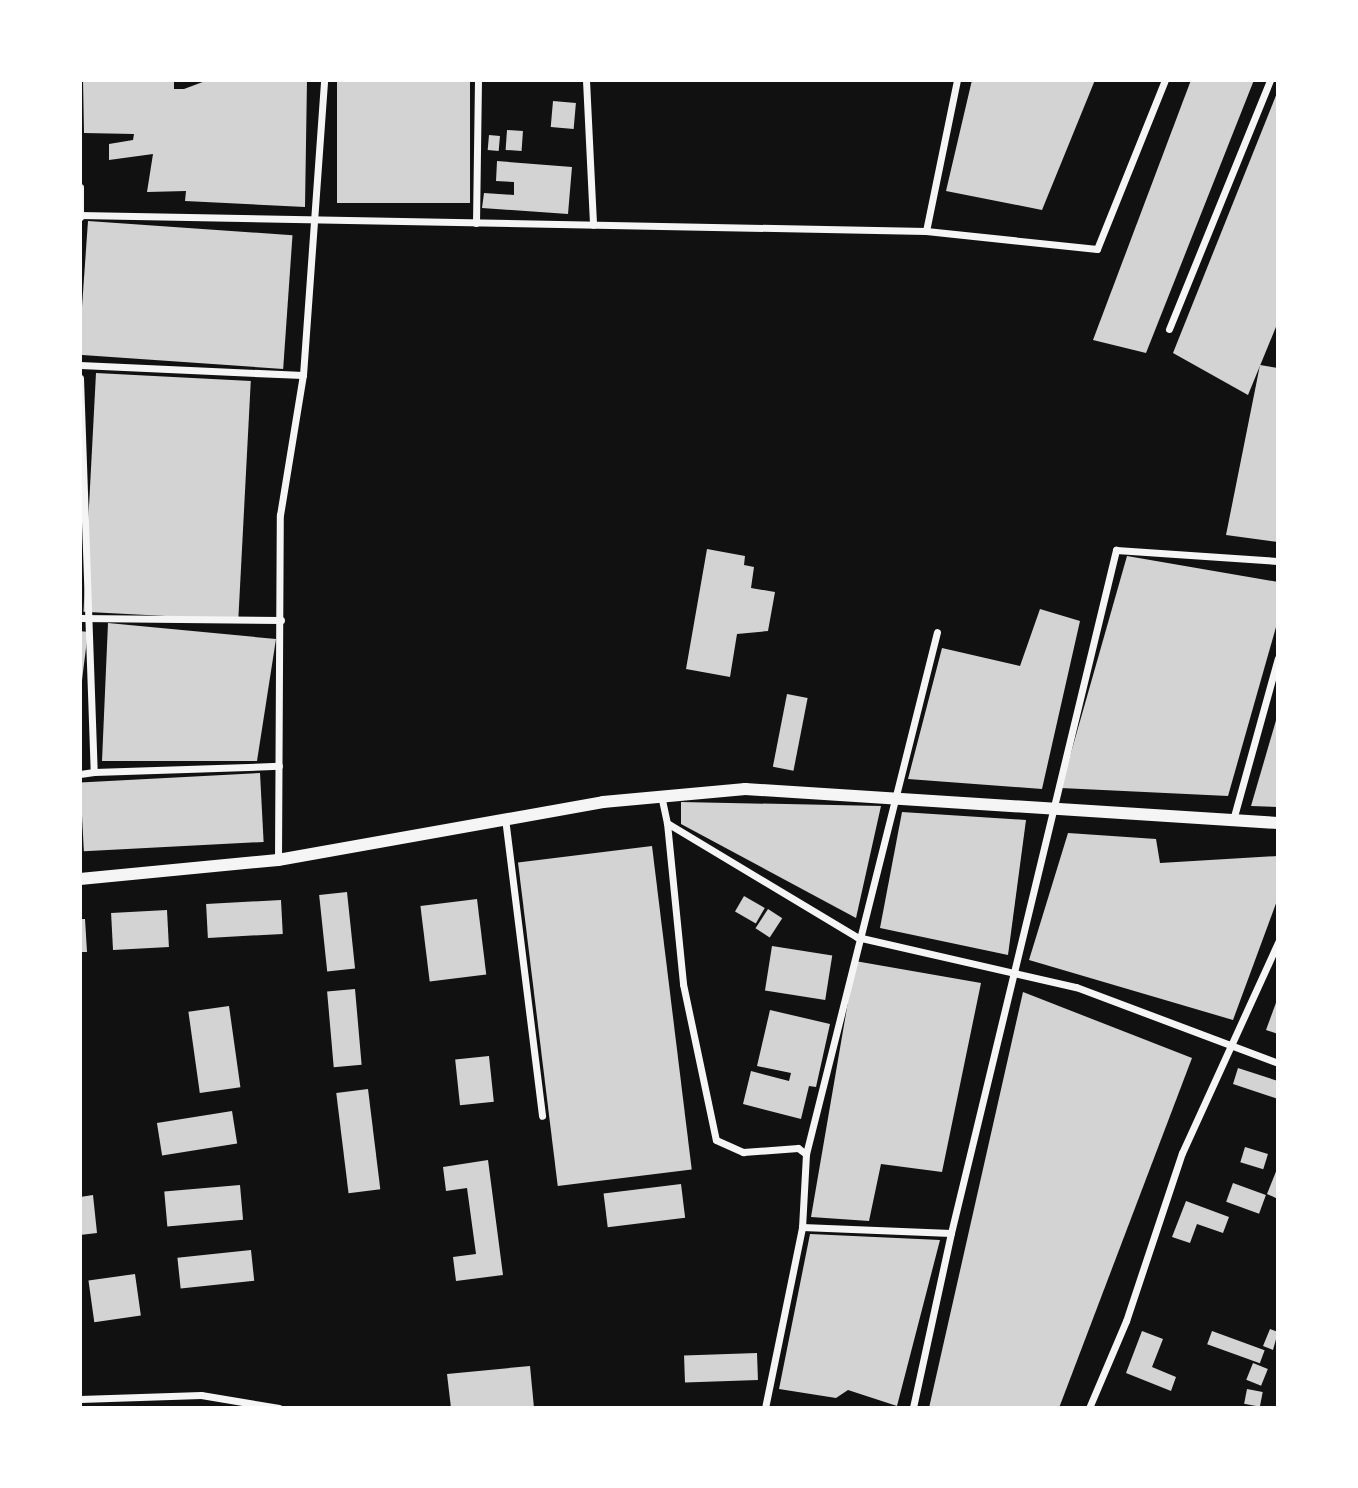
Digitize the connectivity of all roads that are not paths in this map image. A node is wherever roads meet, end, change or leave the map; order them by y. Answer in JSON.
{"nodes":[{"id":1,"x":324,"y":80,"type":"edge"},
{"id":2,"x":478,"y":80,"type":"edge"},
{"id":3,"x":586,"y":80,"type":"edge"},
{"id":4,"x":957,"y":80,"type":"edge"},
{"id":5,"x":1165,"y":80,"type":"edge"},
{"id":6,"x":1270,"y":80,"type":"edge"},
{"id":7,"x":80,"y":187,"type":"edge"},
{"id":8,"x":81,"y":215,"type":"edge"},
{"id":9,"x":313,"y":220,"type":"junction"},
{"id":10,"x":476,"y":223,"type":"junction"},
{"id":11,"x":593,"y":225,"type":"junction"},
{"id":12,"x":926,"y":231,"type":"junction"},
{"id":13,"x":1169,"y":329,"type":"dead end"},
{"id":14,"x":80,"y":365,"type":"edge"},
{"id":15,"x":303,"y":375,"type":"junction"},
{"id":16,"x":80,"y":378,"type":"edge"},
{"id":17,"x":1278,"y":561,"type":"edge"},
{"id":18,"x":80,"y":618,"type":"edge"},
{"id":19,"x":92,"y":619,"type":"junction"},
{"id":20,"x":281,"y":620,"type":"junction"},
{"id":21,"x":937,"y":632,"type":"dead end"},
{"id":22,"x":1278,"y":659,"type":"edge"},
{"id":23,"x":279,"y":766,"type":"junction"},
{"id":24,"x":94,"y":772,"type":"junction"},
{"id":25,"x":80,"y":774,"type":"edge"},
{"id":26,"x":661,"y":795,"type":"junction"},
{"id":27,"x":897,"y":798,"type":"junction"},
{"id":28,"x":1052,"y":806,"type":"junction"},
{"id":29,"x":505,"y":818,"type":"junction"},
{"id":30,"x":1233,"y":820,"type":"junction"},
{"id":31,"x":667,"y":823,"type":"junction"},
{"id":32,"x":1278,"y":823,"type":"edge"},
{"id":33,"x":278,"y":860,"type":"junction"},
{"id":34,"x":80,"y":879,"type":"edge"},
{"id":35,"x":857,"y":937,"type":"junction"},
{"id":36,"x":1278,"y":942,"type":"edge"},
{"id":37,"x":1012,"y":972,"type":"junction"},
{"id":38,"x":1234,"y":1050,"type":"junction"},
{"id":39,"x":1278,"y":1063,"type":"edge"},
{"id":40,"x":542,"y":1116,"type":"dead end"},
{"id":41,"x":806,"y":1154,"type":"junction"},
{"id":42,"x":802,"y":1227,"type":"junction"},
{"id":43,"x":951,"y":1233,"type":"junction"},
{"id":44,"x":80,"y":1399,"type":"edge"},
{"id":45,"x":279,"y":1408,"type":"edge"},
{"id":46,"x":765,"y":1408,"type":"edge"},
{"id":47,"x":913,"y":1408,"type":"edge"},
{"id":48,"x":1089,"y":1408,"type":"edge"}],
"edges":[{"from":1,"to":9,"type":"street"},
{"from":2,"to":10,"type":"street"},
{"from":3,"to":11,"type":"street"},
{"from":4,"to":12,"type":"street"},
{"from":5,"to":12,"type":"street"},
{"from":6,"to":13,"type":"street"},
{"from":7,"to":8,"type":"street"},
{"from":8,"to":9,"type":"street"},
{"from":9,"to":10,"type":"street"},
{"from":9,"to":15,"type":"street"},
{"from":10,"to":11,"type":"street"},
{"from":11,"to":12,"type":"street"},
{"from":14,"to":15,"type":"street"},
{"from":15,"to":20,"type":"street"},
{"from":16,"to":19,"type":"street"},
{"from":17,"to":28,"type":"street"},
{"from":18,"to":19,"type":"street"},
{"from":19,"to":20,"type":"street"},
{"from":19,"to":24,"type":"street"},
{"from":20,"to":23,"type":"street"},
{"from":21,"to":27,"type":"street"},
{"from":22,"to":30,"type":"street"},
{"from":23,"to":24,"type":"street"},
{"from":23,"to":33,"type":"street"},
{"from":24,"to":25,"type":"street"},
{"from":26,"to":27,"type":"street"},
{"from":26,"to":29,"type":"street"},
{"from":26,"to":31,"type":"street"},
{"from":27,"to":28,"type":"street"},
{"from":27,"to":35,"type":"street"},
{"from":28,"to":30,"type":"street"},
{"from":28,"to":37,"type":"street"},
{"from":29,"to":33,"type":"street"},
{"from":29,"to":40,"type":"street"},
{"from":30,"to":32,"type":"street"},
{"from":31,"to":35,"type":"street"},
{"from":31,"to":41,"type":"street"},
{"from":33,"to":34,"type":"street"},
{"from":35,"to":37,"type":"street"},
{"from":35,"to":41,"type":"street"},
{"from":36,"to":38,"type":"street"},
{"from":37,"to":38,"type":"street"},
{"from":37,"to":43,"type":"street"},
{"from":38,"to":39,"type":"street"},
{"from":38,"to":48,"type":"street"},
{"from":41,"to":42,"type":"street"},
{"from":42,"to":43,"type":"street"},
{"from":42,"to":46,"type":"street"},
{"from":43,"to":47,"type":"street"},
{"from":44,"to":45,"type":"street"}]}
